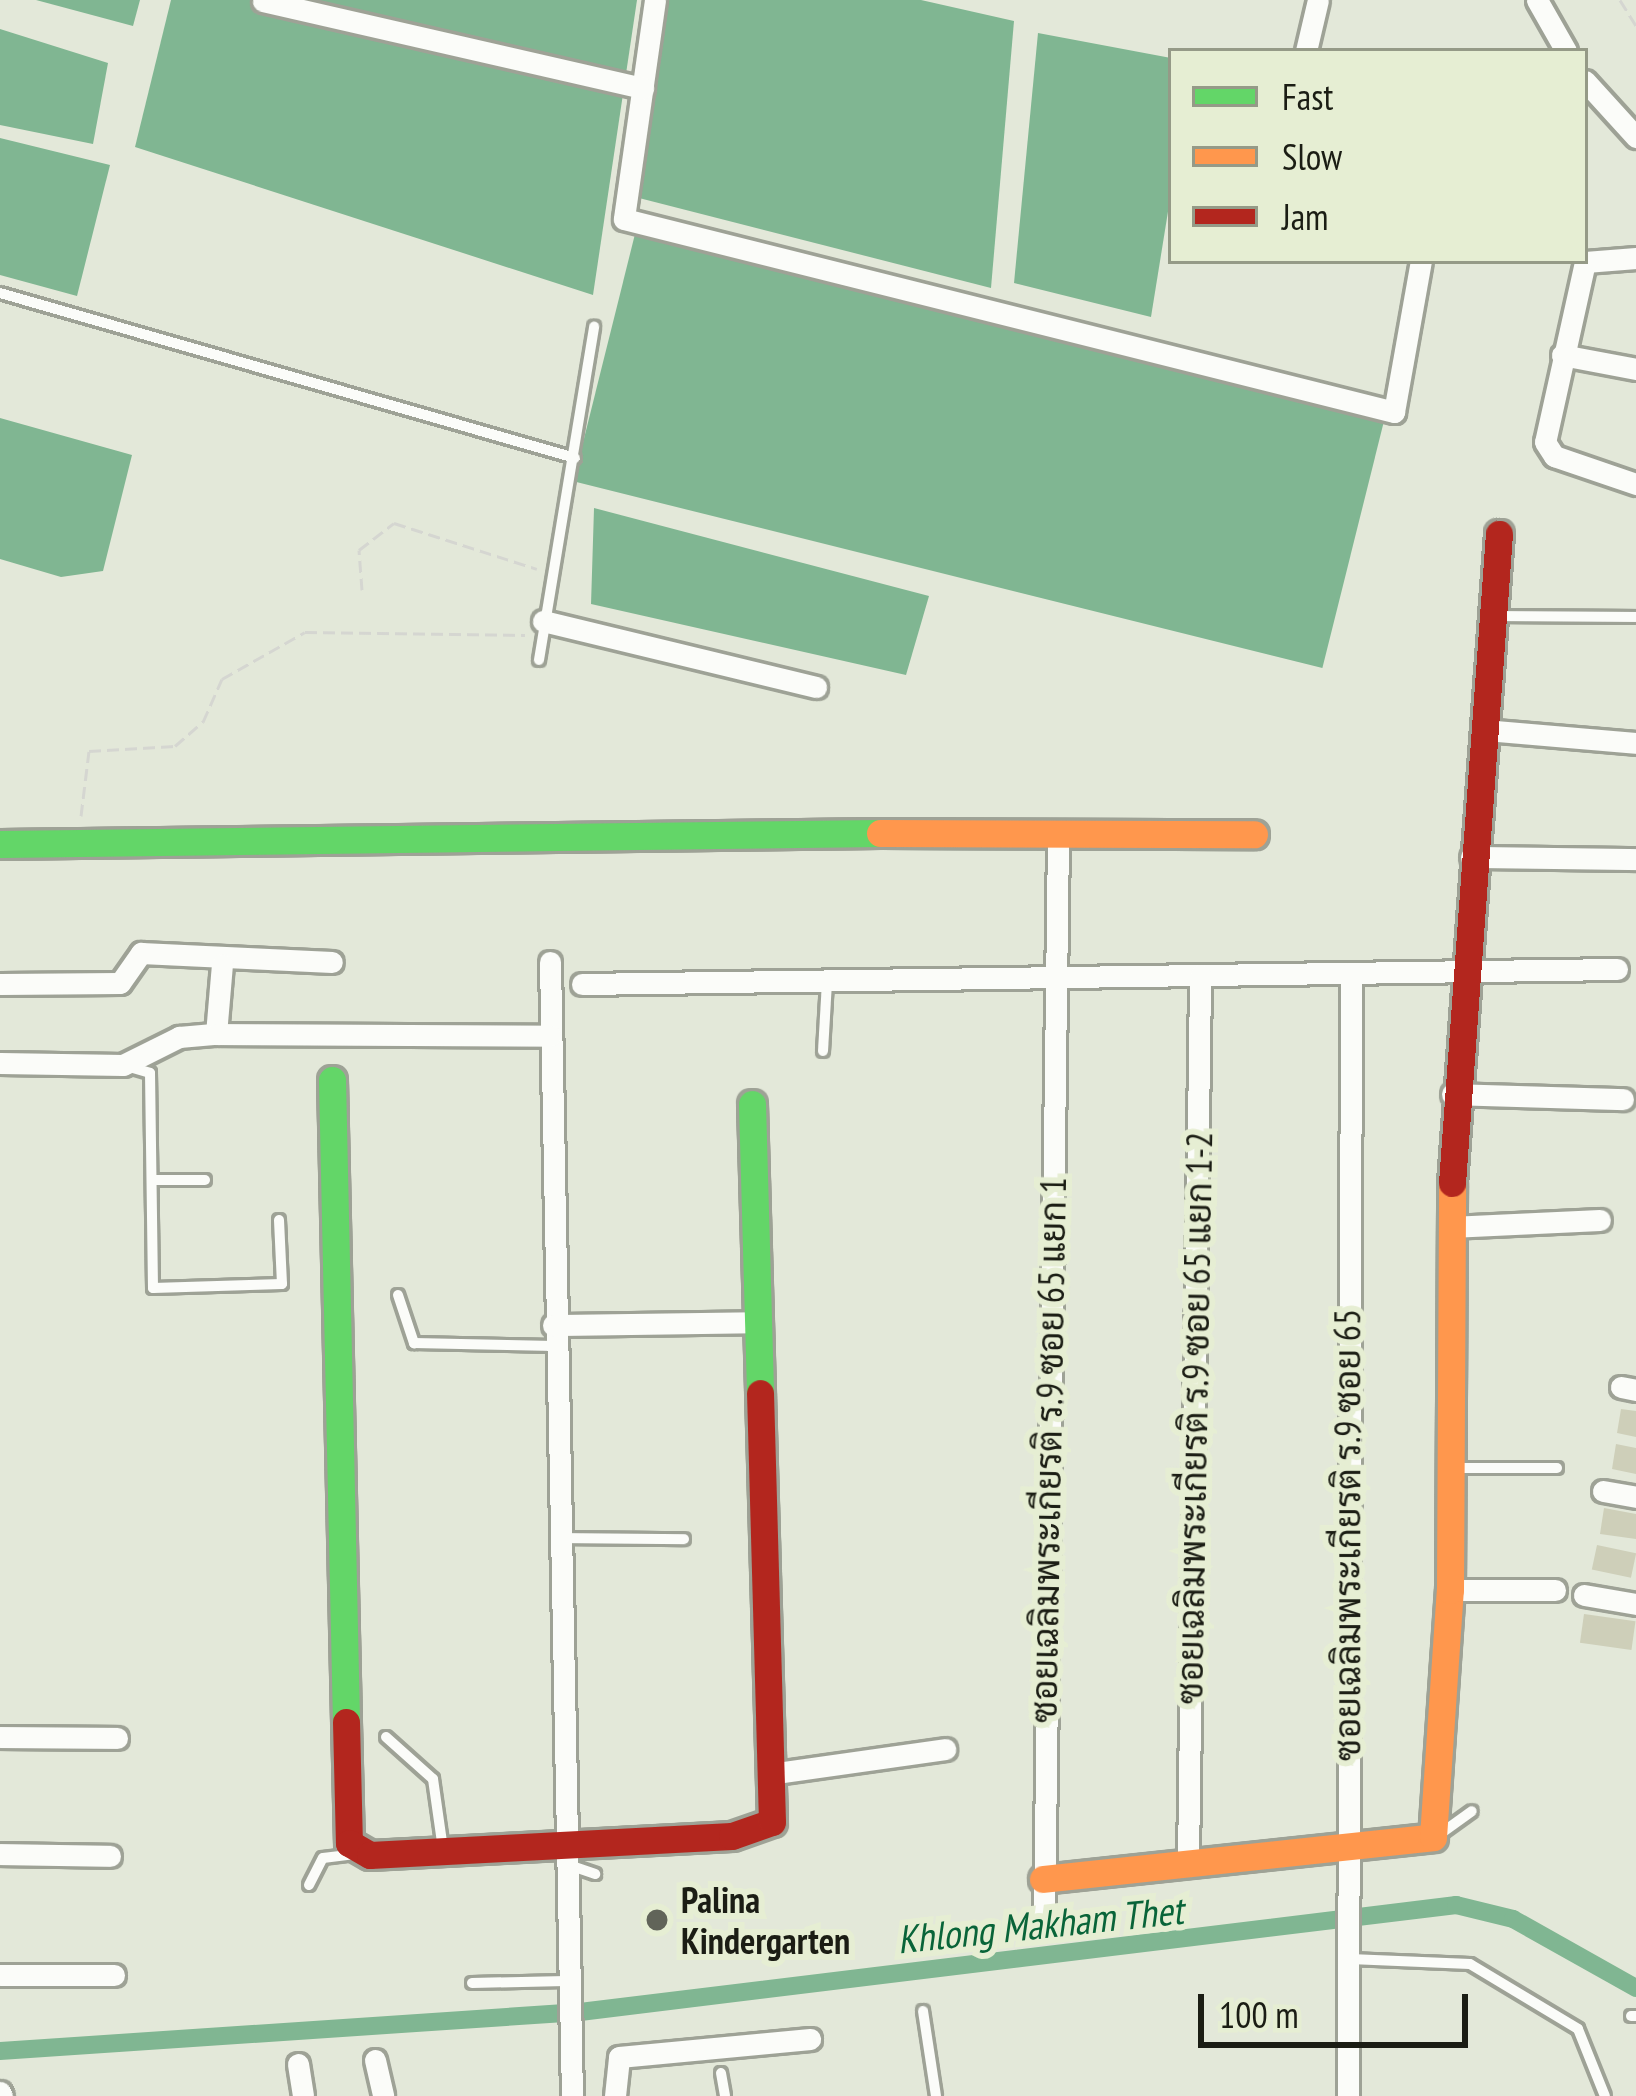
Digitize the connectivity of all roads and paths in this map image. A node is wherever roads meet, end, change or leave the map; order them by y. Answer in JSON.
{"nodes":[{"id":1,"x":656,"y":0,"type":"edge"},
{"id":2,"x":1318,"y":0,"type":"edge"},
{"id":3,"x":1537,"y":0,"type":"edge"},
{"id":4,"x":1620,"y":0,"type":"edge"},
{"id":5,"x":263,"y":1,"type":"edge"},
{"id":6,"x":1636,"y":26,"type":"edge"},
{"id":7,"x":1307,"y":48,"type":"edge"},
{"id":8,"x":1564,"y":48,"type":"edge"},
{"id":9,"x":643,"y":88,"type":"junction"},
{"id":10,"x":1592,"y":105,"type":"edge"},
{"id":11,"x":1636,"y":137,"type":"edge"},
{"id":12,"x":1636,"y":258,"type":"edge"},
{"id":13,"x":1588,"y":262,"type":"edge"},
{"id":14,"x":1420,"y":264,"type":"edge"},
{"id":15,"x":1585,"y":264,"type":"edge"},
{"id":16,"x":0,"y":293,"type":"edge"},
{"id":17,"x":594,"y":326,"type":"dead end"},
{"id":18,"x":1562,"y":355,"type":"junction"},
{"id":19,"x":1636,"y":369,"type":"edge"},
{"id":20,"x":575,"y":458,"type":"junction"},
{"id":21,"x":1636,"y":484,"type":"edge"},
{"id":22,"x":1499,"y":534,"type":"dead end"},
{"id":23,"x":550,"y":574,"type":"junction"},
{"id":24,"x":362,"y":590,"type":"dead end"},
{"id":25,"x":1492,"y":616,"type":"junction"},
{"id":26,"x":1636,"y":617,"type":"edge"},
{"id":27,"x":543,"y":628,"type":"junction"},
{"id":28,"x":538,"y":660,"type":"dead end"},
{"id":29,"x":816,"y":687,"type":"dead end"},
{"id":30,"x":1485,"y":730,"type":"junction"},
{"id":31,"x":1636,"y":742,"type":"edge"},
{"id":32,"x":1254,"y":834,"type":"dead end"},
{"id":33,"x":1058,"y":836,"type":"junction"},
{"id":34,"x":81,"y":841,"type":"junction"},
{"id":35,"x":0,"y":844,"type":"edge"},
{"id":36,"x":1471,"y":857,"type":"junction"},
{"id":37,"x":1636,"y":859,"type":"edge"},
{"id":38,"x":332,"y":962,"type":"dead end"},
{"id":39,"x":550,"y":962,"type":"dead end"},
{"id":40,"x":222,"y":964,"type":"junction"},
{"id":41,"x":1618,"y":969,"type":"dead end"},
{"id":42,"x":1351,"y":973,"type":"junction"},
{"id":43,"x":1460,"y":973,"type":"junction"},
{"id":44,"x":1200,"y":975,"type":"junction"},
{"id":45,"x":1053,"y":978,"type":"junction"},
{"id":46,"x":827,"y":981,"type":"junction"},
{"id":47,"x":0,"y":983,"type":"edge"},
{"id":48,"x":582,"y":984,"type":"dead end"},
{"id":49,"x":216,"y":1034,"type":"junction"},
{"id":50,"x":550,"y":1036,"type":"junction"},
{"id":51,"x":823,"y":1051,"type":"dead end"},
{"id":52,"x":0,"y":1063,"type":"edge"},
{"id":53,"x":123,"y":1065,"type":"junction"},
{"id":54,"x":332,"y":1080,"type":"dead end"},
{"id":55,"x":1452,"y":1094,"type":"junction"},
{"id":56,"x":1623,"y":1100,"type":"dead end"},
{"id":57,"x":752,"y":1104,"type":"dead end"},
{"id":58,"x":152,"y":1180,"type":"junction"},
{"id":59,"x":205,"y":1180,"type":"dead end"},
{"id":60,"x":279,"y":1220,"type":"dead end"},
{"id":61,"x":1600,"y":1220,"type":"dead end"},
{"id":62,"x":1450,"y":1227,"type":"junction"},
{"id":63,"x":398,"y":1295,"type":"dead end"},
{"id":64,"x":761,"y":1322,"type":"junction"},
{"id":65,"x":553,"y":1335,"type":"junction"},
{"id":66,"x":1447,"y":1468,"type":"junction"},
{"id":67,"x":1557,"y":1468,"type":"dead end"},
{"id":68,"x":1603,"y":1491,"type":"dead end"},
{"id":69,"x":1636,"y":1497,"type":"edge"},
{"id":70,"x":557,"y":1538,"type":"junction"},
{"id":71,"x":684,"y":1539,"type":"dead end"},
{"id":72,"x":1450,"y":1590,"type":"junction"},
{"id":73,"x":1555,"y":1591,"type":"dead end"},
{"id":74,"x":1585,"y":1595,"type":"dead end"},
{"id":75,"x":1636,"y":1604,"type":"edge"},
{"id":76,"x":0,"y":1737,"type":"edge"},
{"id":77,"x":386,"y":1737,"type":"dead end"},
{"id":78,"x":117,"y":1738,"type":"dead end"},
{"id":79,"x":945,"y":1749,"type":"dead end"},
{"id":80,"x":777,"y":1773,"type":"junction"},
{"id":81,"x":1472,"y":1811,"type":"dead end"},
{"id":82,"x":1433,"y":1837,"type":"junction"},
{"id":83,"x":1348,"y":1848,"type":"junction"},
{"id":84,"x":443,"y":1850,"type":"junction"},
{"id":85,"x":0,"y":1854,"type":"edge"},
{"id":86,"x":359,"y":1854,"type":"junction"},
{"id":87,"x":562,"y":1854,"type":"junction"},
{"id":88,"x":110,"y":1856,"type":"dead end"},
{"id":89,"x":1188,"y":1862,"type":"junction"},
{"id":90,"x":595,"y":1874,"type":"dead end"},
{"id":91,"x":1043,"y":1879,"type":"junction"},
{"id":92,"x":309,"y":1885,"type":"dead end"},
{"id":93,"x":1044,"y":1922,"type":"dead end"},
{"id":94,"x":1346,"y":1959,"type":"junction"},
{"id":95,"x":0,"y":1975,"type":"edge"},
{"id":96,"x":115,"y":1975,"type":"dead end"},
{"id":97,"x":472,"y":1983,"type":"dead end"},
{"id":98,"x":566,"y":1988,"type":"junction"},
{"id":99,"x":923,"y":2011,"type":"dead end"},
{"id":100,"x":810,"y":2039,"type":"dead end"},
{"id":101,"x":375,"y":2060,"type":"dead end"},
{"id":102,"x":298,"y":2064,"type":"dead end"},
{"id":103,"x":721,"y":2073,"type":"dead end"},
{"id":104,"x":303,"y":2096,"type":"edge"},
{"id":105,"x":383,"y":2096,"type":"edge"},
{"id":106,"x":572,"y":2096,"type":"edge"},
{"id":107,"x":615,"y":2096,"type":"edge"},
{"id":108,"x":725,"y":2096,"type":"edge"},
{"id":109,"x":936,"y":2096,"type":"edge"},
{"id":110,"x":1348,"y":2096,"type":"edge"},
{"id":111,"x":1605,"y":2096,"type":"edge"}],
"edges":[{"from":1,"to":9,"type":"street"},
{"from":2,"to":7,"type":"street"},
{"from":3,"to":8,"type":"street"},
{"from":4,"to":6,"type":"path"},
{"from":5,"to":9,"type":"street"},
{"from":9,"to":14,"type":"street"},
{"from":10,"to":11,"type":"street"},
{"from":12,"to":13,"type":"street"},
{"from":15,"to":18,"type":"street"},
{"from":16,"to":20,"type":"lane"},
{"from":17,"to":20,"type":"lane"},
{"from":18,"to":19,"type":"street"},
{"from":18,"to":21,"type":"street"},
{"from":20,"to":23,"type":"lane"},
{"from":22,"to":25,"type":"street"},
{"from":23,"to":24,"type":"path"},
{"from":23,"to":27,"type":"lane"},
{"from":25,"to":26,"type":"lane"},
{"from":25,"to":30,"type":"street"},
{"from":27,"to":28,"type":"lane"},
{"from":27,"to":29,"type":"street"},
{"from":27,"to":34,"type":"path"},
{"from":30,"to":31,"type":"street"},
{"from":30,"to":36,"type":"street"},
{"from":32,"to":33,"type":"street"},
{"from":33,"to":34,"type":"street"},
{"from":33,"to":45,"type":"street","name":"ซอยเฉลิมพระเกียรติ ร.9 ซอย 65 แยก 1"},
{"from":34,"to":35,"type":"street"},
{"from":36,"to":37,"type":"street"},
{"from":36,"to":43,"type":"street"},
{"from":38,"to":40,"type":"street"},
{"from":39,"to":50,"type":"street"},
{"from":40,"to":47,"type":"street"},
{"from":40,"to":49,"type":"street"},
{"from":41,"to":43,"type":"street"},
{"from":42,"to":43,"type":"street"},
{"from":42,"to":44,"type":"street"},
{"from":42,"to":83,"type":"street","name":"ซอยเฉลิมพระเกียรติ ร.9 ซอย 65"},
{"from":43,"to":55,"type":"street"},
{"from":44,"to":45,"type":"street"},
{"from":44,"to":89,"type":"street","name":"ซอยเฉลิมพระเกียรติ ร.9 ซอย 65 แยก 1-2"},
{"from":45,"to":46,"type":"street"},
{"from":45,"to":91,"type":"street","name":"ซอยเฉลิมพระเกียรติ ร.9 ซอย 65 แยก 1"},
{"from":46,"to":48,"type":"street"},
{"from":46,"to":51,"type":"lane"},
{"from":49,"to":50,"type":"street"},
{"from":49,"to":53,"type":"street"},
{"from":50,"to":65,"type":"street"},
{"from":52,"to":53,"type":"street"},
{"from":53,"to":58,"type":"lane"},
{"from":54,"to":86,"type":"street"},
{"from":55,"to":56,"type":"street"},
{"from":55,"to":62,"type":"street"},
{"from":57,"to":64,"type":"street"},
{"from":58,"to":59,"type":"lane"},
{"from":58,"to":60,"type":"lane"},
{"from":61,"to":62,"type":"street"},
{"from":62,"to":66,"type":"street"},
{"from":63,"to":65,"type":"lane"},
{"from":64,"to":65,"type":"street"},
{"from":64,"to":80,"type":"street"},
{"from":65,"to":70,"type":"street"},
{"from":66,"to":67,"type":"lane"},
{"from":66,"to":72,"type":"street"},
{"from":68,"to":69,"type":"street"},
{"from":70,"to":71,"type":"lane"},
{"from":70,"to":87,"type":"street"},
{"from":72,"to":73,"type":"street"},
{"from":72,"to":82,"type":"street"},
{"from":74,"to":75,"type":"street"},
{"from":76,"to":78,"type":"street"},
{"from":77,"to":84,"type":"lane"},
{"from":79,"to":80,"type":"street"},
{"from":80,"to":87,"type":"street"},
{"from":81,"to":82,"type":"lane"},
{"from":82,"to":83,"type":"street"},
{"from":83,"to":89,"type":"street"},
{"from":83,"to":94,"type":"street","name":"ซอยเฉลิมพระเกียรติ ร.9 ซอย 65"},
{"from":84,"to":86,"type":"street"},
{"from":84,"to":87,"type":"street"},
{"from":85,"to":88,"type":"street"},
{"from":86,"to":92,"type":"lane"},
{"from":87,"to":90,"type":"lane"},
{"from":87,"to":98,"type":"street"},
{"from":89,"to":91,"type":"street"},
{"from":91,"to":93,"type":"street","name":"ซอยเฉลิมพระเกียรติ ร.9 ซอย 65 แยก 1"},
{"from":94,"to":110,"type":"street","name":"ซอยเฉลิมพระเกียรติ ร.9 ซอย 65"},
{"from":94,"to":111,"type":"lane"},
{"from":95,"to":96,"type":"street"},
{"from":97,"to":98,"type":"lane"},
{"from":98,"to":106,"type":"street"},
{"from":99,"to":109,"type":"lane"},
{"from":100,"to":107,"type":"street"},
{"from":101,"to":105,"type":"street"},
{"from":102,"to":104,"type":"street"},
{"from":103,"to":108,"type":"lane"}]}
